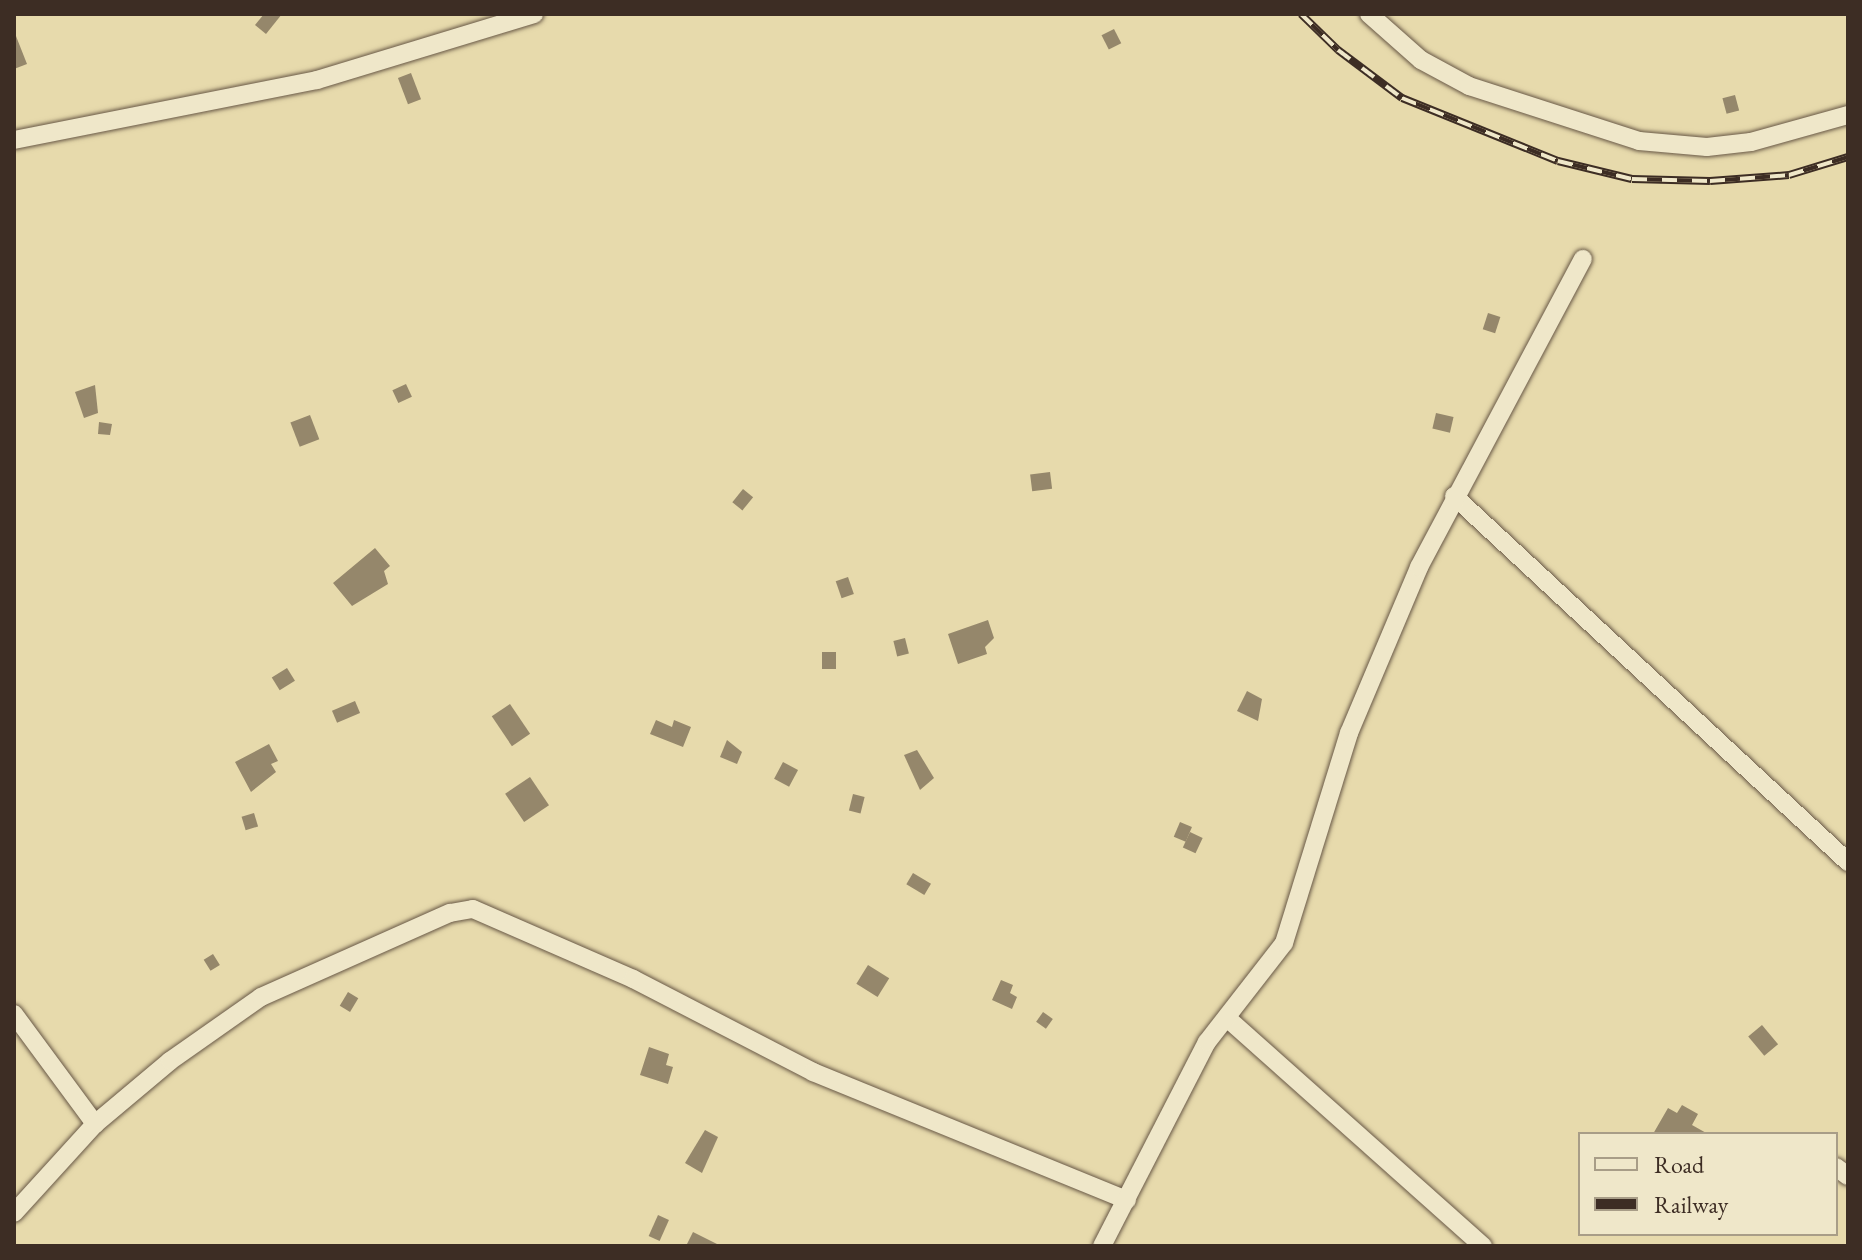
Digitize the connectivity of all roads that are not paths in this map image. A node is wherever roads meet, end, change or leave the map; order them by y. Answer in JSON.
{"nodes":[{"id":1,"x":534,"y":14,"type":"edge"},
{"id":2,"x":1369,"y":14,"type":"edge"},
{"id":3,"x":1848,"y":115,"type":"edge"},
{"id":4,"x":14,"y":140,"type":"edge"},
{"id":5,"x":1583,"y":259,"type":"dead end"},
{"id":6,"x":1454,"y":496,"type":"junction"},
{"id":7,"x":1848,"y":862,"type":"edge"},
{"id":8,"x":14,"y":1014,"type":"edge"},
{"id":9,"x":1227,"y":1018,"type":"junction"},
{"id":10,"x":95,"y":1124,"type":"junction"},
{"id":11,"x":1127,"y":1200,"type":"junction"},
{"id":12,"x":14,"y":1213,"type":"edge"},
{"id":13,"x":1102,"y":1246,"type":"edge"},
{"id":14,"x":1483,"y":1246,"type":"edge"}],
"edges":[{"from":1,"to":4,"type":"street"},
{"from":2,"to":3,"type":"street"},
{"from":5,"to":6,"type":"street"},
{"from":6,"to":7,"type":"street"},
{"from":6,"to":9,"type":"street"},
{"from":8,"to":10,"type":"street"},
{"from":9,"to":11,"type":"street"},
{"from":9,"to":14,"type":"street"},
{"from":10,"to":11,"type":"street"},
{"from":10,"to":12,"type":"street"},
{"from":11,"to":13,"type":"street"}]}
